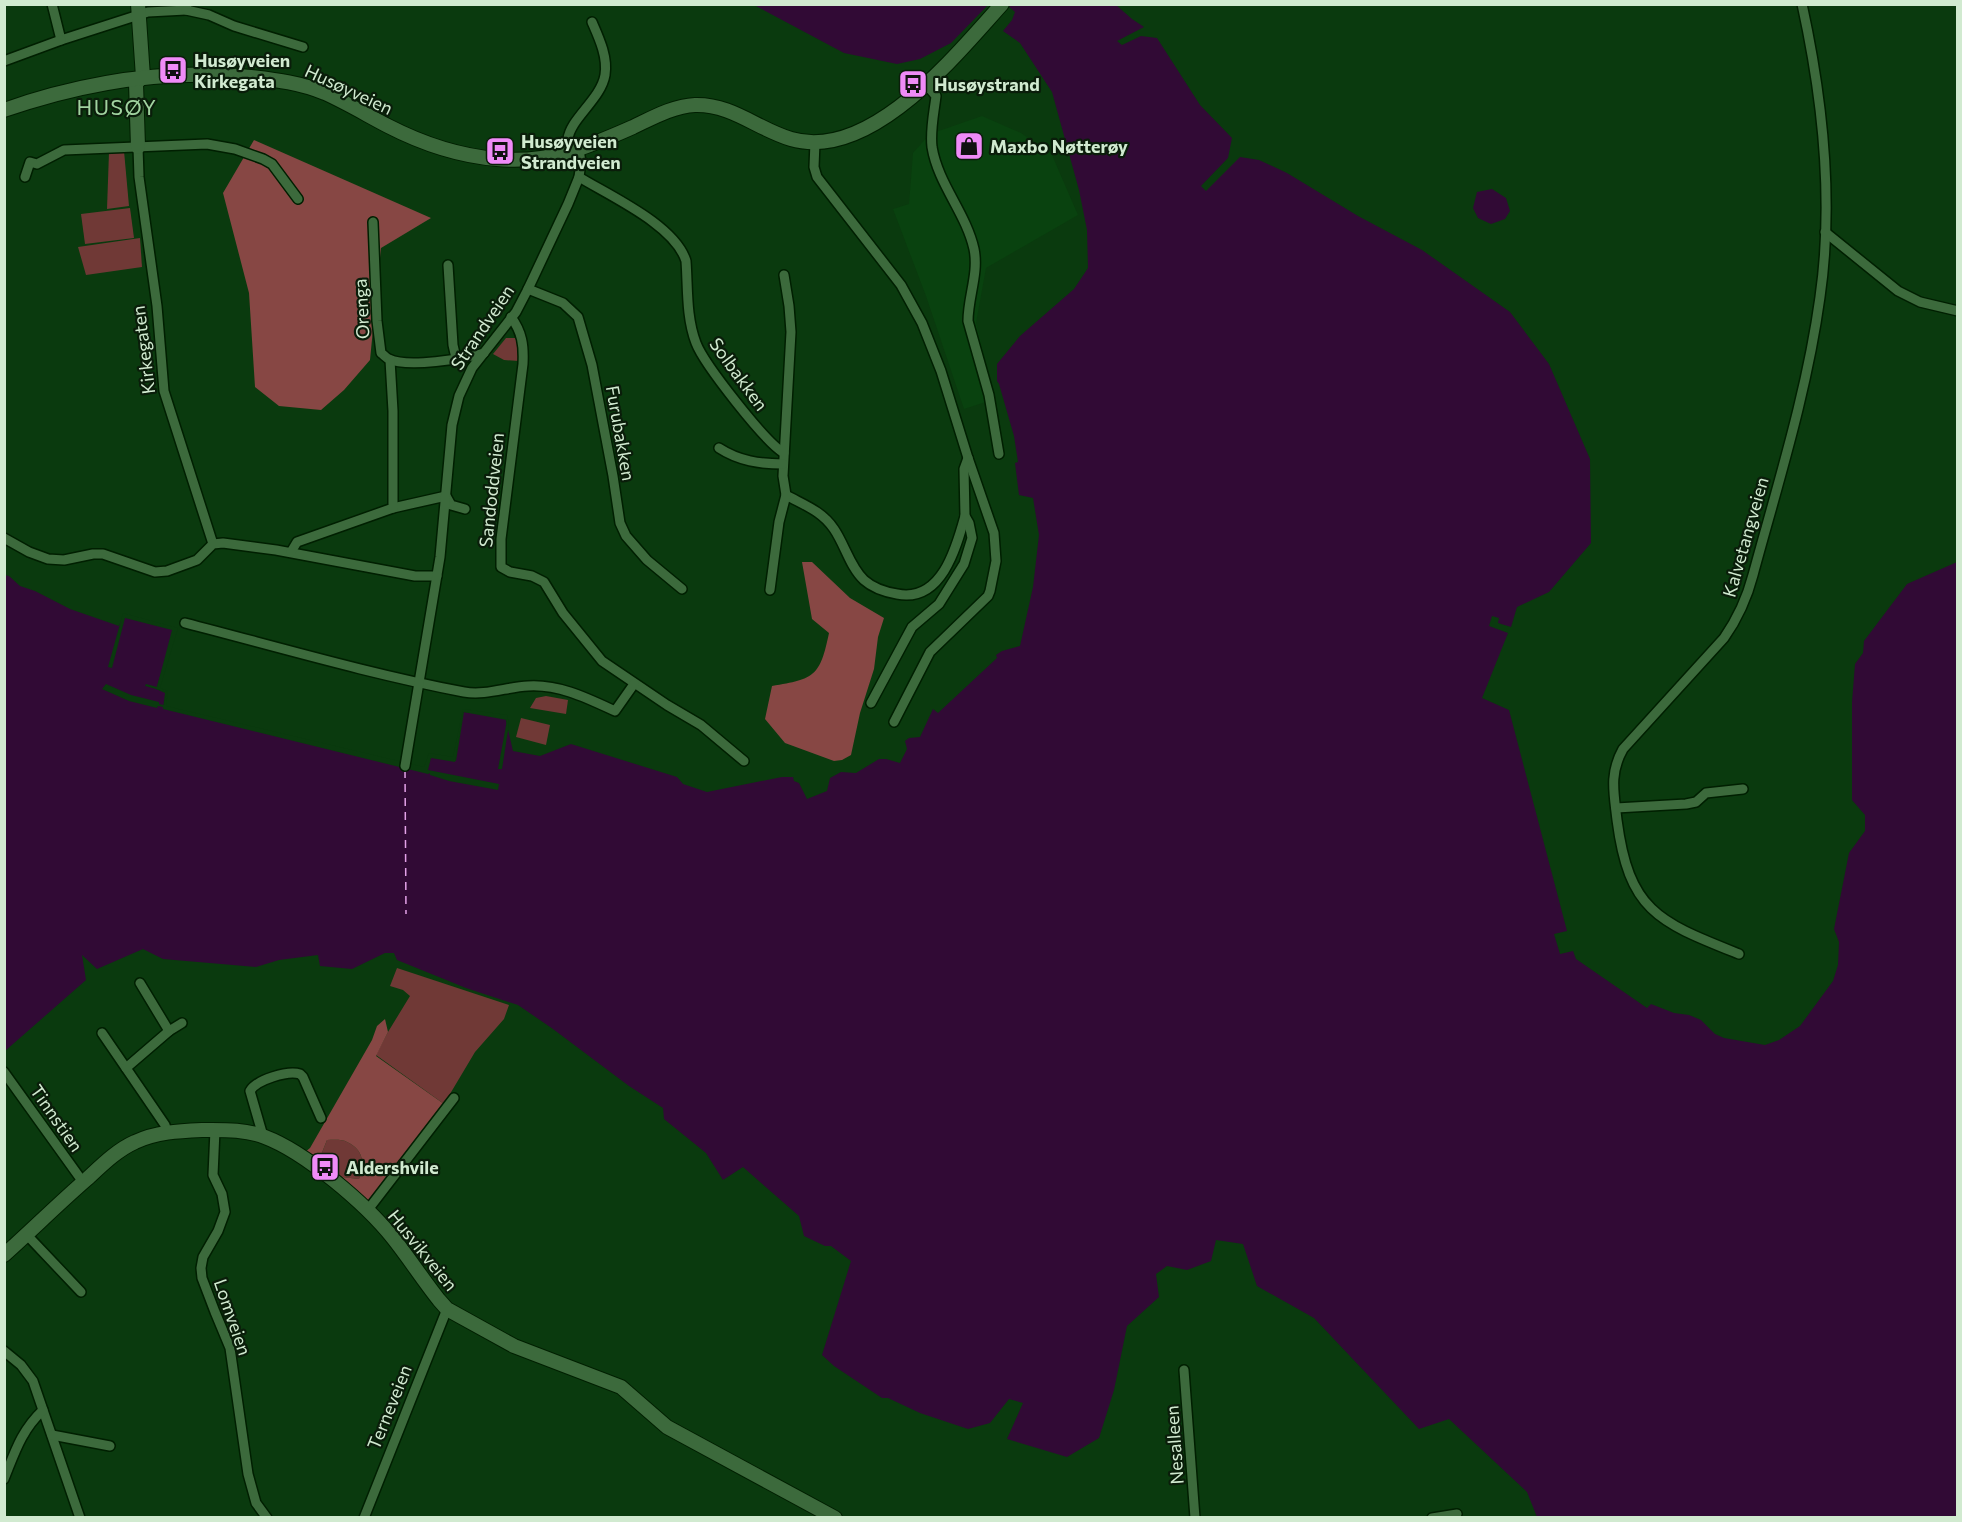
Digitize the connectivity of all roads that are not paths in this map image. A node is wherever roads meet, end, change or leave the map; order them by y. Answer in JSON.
{"nodes":[{"id":1,"x":52,"y":4,"type":"edge"},
{"id":2,"x":1002,"y":4,"type":"edge"},
{"id":3,"x":1802,"y":4,"type":"edge"},
{"id":4,"x":186,"y":7,"type":"edge"},
{"id":5,"x":138,"y":10,"type":"edge"},
{"id":6,"x":592,"y":22,"type":"dead end"},
{"id":7,"x":61,"y":40,"type":"junction"},
{"id":8,"x":303,"y":47,"type":"dead end"},
{"id":9,"x":4,"y":61,"type":"edge"},
{"id":10,"x":143,"y":77,"type":"junction"},
{"id":11,"x":926,"y":84,"type":"junction"},
{"id":12,"x":4,"y":110,"type":"edge"},
{"id":13,"x":815,"y":142,"type":"junction"},
{"id":14,"x":138,"y":147,"type":"junction"},
{"id":15,"x":574,"y":152,"type":"junction"},
{"id":16,"x":25,"y":177,"type":"dead end"},
{"id":17,"x":579,"y":177,"type":"junction"},
{"id":18,"x":298,"y":200,"type":"dead end"},
{"id":19,"x":373,"y":222,"type":"dead end"},
{"id":20,"x":1825,"y":232,"type":"junction"},
{"id":21,"x":448,"y":265,"type":"dead end"},
{"id":22,"x":784,"y":275,"type":"dead end"},
{"id":23,"x":528,"y":289,"type":"junction"},
{"id":24,"x":1958,"y":311,"type":"edge"},
{"id":25,"x":511,"y":317,"type":"junction"},
{"id":26,"x":484,"y":353,"type":"junction"},
{"id":27,"x":456,"y":358,"type":"junction"},
{"id":28,"x":390,"y":360,"type":"junction"},
{"id":29,"x":719,"y":448,"type":"dead end"},
{"id":30,"x":784,"y":453,"type":"junction"},
{"id":31,"x":999,"y":454,"type":"dead end"},
{"id":32,"x":968,"y":458,"type":"junction"},
{"id":33,"x":783,"y":464,"type":"junction"},
{"id":34,"x":786,"y":495,"type":"junction"},
{"id":35,"x":446,"y":496,"type":"junction"},
{"id":36,"x":393,"y":508,"type":"junction"},
{"id":37,"x":465,"y":509,"type":"dead end"},
{"id":38,"x":965,"y":516,"type":"junction"},
{"id":39,"x":4,"y":538,"type":"edge"},
{"id":40,"x":213,"y":544,"type":"junction"},
{"id":41,"x":291,"y":552,"type":"junction"},
{"id":42,"x":437,"y":576,"type":"junction"},
{"id":43,"x":682,"y":589,"type":"dead end"},
{"id":44,"x":770,"y":590,"type":"dead end"},
{"id":45,"x":185,"y":622,"type":"dead end"},
{"id":46,"x":418,"y":683,"type":"junction"},
{"id":47,"x":634,"y":684,"type":"junction"},
{"id":48,"x":871,"y":703,"type":"dead end"},
{"id":49,"x":894,"y":722,"type":"dead end"},
{"id":50,"x":744,"y":761,"type":"dead end"},
{"id":51,"x":405,"y":766,"type":"dead end"},
{"id":52,"x":1743,"y":789,"type":"dead end"},
{"id":53,"x":1616,"y":808,"type":"junction"},
{"id":54,"x":1739,"y":954,"type":"dead end"},
{"id":55,"x":140,"y":983,"type":"dead end"},
{"id":56,"x":182,"y":1023,"type":"dead end"},
{"id":57,"x":169,"y":1032,"type":"junction"},
{"id":58,"x":102,"y":1034,"type":"dead end"},
{"id":59,"x":126,"y":1068,"type":"junction"},
{"id":60,"x":4,"y":1072,"type":"edge"},
{"id":61,"x":454,"y":1098,"type":"dead end"},
{"id":62,"x":321,"y":1118,"type":"dead end"},
{"id":63,"x":215,"y":1130,"type":"junction"},
{"id":64,"x":167,"y":1132,"type":"junction"},
{"id":65,"x":263,"y":1136,"type":"junction"},
{"id":66,"x":83,"y":1182,"type":"junction"},
{"id":67,"x":367,"y":1211,"type":"junction"},
{"id":68,"x":27,"y":1235,"type":"junction"},
{"id":69,"x":4,"y":1255,"type":"edge"},
{"id":70,"x":81,"y":1292,"type":"dead end"},
{"id":71,"x":447,"y":1309,"type":"junction"},
{"id":72,"x":4,"y":1351,"type":"edge"},
{"id":73,"x":1184,"y":1370,"type":"dead end"},
{"id":74,"x":43,"y":1410,"type":"junction"},
{"id":75,"x":52,"y":1435,"type":"junction"},
{"id":76,"x":110,"y":1446,"type":"dead end"},
{"id":77,"x":4,"y":1479,"type":"edge"},
{"id":78,"x":1457,"y":1514,"type":"dead end"},
{"id":79,"x":80,"y":1518,"type":"edge"},
{"id":80,"x":267,"y":1518,"type":"edge"},
{"id":81,"x":364,"y":1518,"type":"edge"},
{"id":82,"x":835,"y":1518,"type":"edge"},
{"id":83,"x":1195,"y":1518,"type":"edge"},
{"id":84,"x":1432,"y":1518,"type":"edge"}],
"edges":[{"from":1,"to":7,"type":"street"},
{"from":2,"to":11,"type":"main road","name":"Husøyveien"},
{"from":3,"to":20,"type":"street","name":"Kalvetangveien"},
{"from":4,"to":5,"type":"street"},
{"from":4,"to":8,"type":"street"},
{"from":5,"to":7,"type":"street"},
{"from":5,"to":10,"type":"main road","name":"Kirkegaten"},
{"from":6,"to":15,"type":"street"},
{"from":7,"to":9,"type":"street"},
{"from":10,"to":12,"type":"main road","name":"Husøyveien"},
{"from":10,"to":14,"type":"main road","name":"Kirkegaten"},
{"from":10,"to":15,"type":"main road","name":"Husøyveien"},
{"from":11,"to":13,"type":"main road","name":"Husøyveien"},
{"from":11,"to":31,"type":"street"},
{"from":13,"to":15,"type":"main road","name":"Husøyveien"},
{"from":13,"to":32,"type":"street"},
{"from":14,"to":16,"type":"street"},
{"from":14,"to":18,"type":"street"},
{"from":14,"to":40,"type":"street","name":"Kirkegaten"},
{"from":15,"to":17,"type":"street","name":"Strandveien"},
{"from":17,"to":23,"type":"street","name":"Strandveien"},
{"from":17,"to":30,"type":"street","name":"Solbakken"},
{"from":19,"to":28,"type":"street","name":"Orenga"},
{"from":20,"to":24,"type":"street"},
{"from":20,"to":53,"type":"street","name":"Kalvetangveien"},
{"from":21,"to":27,"type":"street"},
{"from":22,"to":30,"type":"street"},
{"from":23,"to":25,"type":"street","name":"Strandveien"},
{"from":23,"to":43,"type":"street","name":"Furubakken"},
{"from":25,"to":26,"type":"street","name":"Strandveien"},
{"from":25,"to":47,"type":"street","name":"Sandoddveien"},
{"from":26,"to":27,"type":"street","name":"Orenga"},
{"from":26,"to":35,"type":"street","name":"Strandveien"},
{"from":27,"to":28,"type":"street","name":"Orenga"},
{"from":28,"to":36,"type":"street"},
{"from":29,"to":33,"type":"street"},
{"from":30,"to":33,"type":"street"},
{"from":32,"to":38,"type":"street"},
{"from":32,"to":49,"type":"street"},
{"from":33,"to":34,"type":"street"},
{"from":34,"to":38,"type":"street"},
{"from":34,"to":44,"type":"street"},
{"from":35,"to":36,"type":"street"},
{"from":35,"to":37,"type":"street"},
{"from":35,"to":42,"type":"street","name":"Strandveien"},
{"from":36,"to":41,"type":"street"},
{"from":38,"to":48,"type":"street"},
{"from":39,"to":40,"type":"street"},
{"from":40,"to":41,"type":"street"},
{"from":41,"to":42,"type":"street"},
{"from":42,"to":46,"type":"street","name":"Strandveien"},
{"from":45,"to":46,"type":"street"},
{"from":46,"to":47,"type":"street"},
{"from":46,"to":51,"type":"street","name":"Strandveien"},
{"from":47,"to":50,"type":"street","name":"Sandoddveien"},
{"from":52,"to":53,"type":"street"},
{"from":53,"to":54,"type":"street","name":"Kalvetangveien"},
{"from":55,"to":57,"type":"street"},
{"from":56,"to":57,"type":"street"},
{"from":57,"to":59,"type":"street"},
{"from":58,"to":59,"type":"street"},
{"from":59,"to":64,"type":"street"},
{"from":60,"to":66,"type":"street","name":"Tinnstien"},
{"from":61,"to":67,"type":"street"},
{"from":62,"to":65,"type":"street"},
{"from":63,"to":64,"type":"main road","name":"Husvikveien"},
{"from":63,"to":65,"type":"main road","name":"Husvikveien"},
{"from":63,"to":80,"type":"street","name":"Lomveien"},
{"from":64,"to":66,"type":"main road","name":"Husvikveien"},
{"from":65,"to":67,"type":"main road","name":"Husvikveien"},
{"from":66,"to":68,"type":"main road","name":"Husvikveien"},
{"from":67,"to":71,"type":"main road","name":"Husvikveien"},
{"from":68,"to":69,"type":"main road","name":"Husvikveien"},
{"from":68,"to":70,"type":"street"},
{"from":71,"to":81,"type":"street","name":"Terneveien"},
{"from":71,"to":82,"type":"main road","name":"Husvikveien"},
{"from":72,"to":74,"type":"street"},
{"from":73,"to":83,"type":"street","name":"Nesalleen"},
{"from":74,"to":75,"type":"street"},
{"from":74,"to":77,"type":"street"},
{"from":75,"to":76,"type":"street"},
{"from":75,"to":79,"type":"street"},
{"from":78,"to":84,"type":"street"}]}
